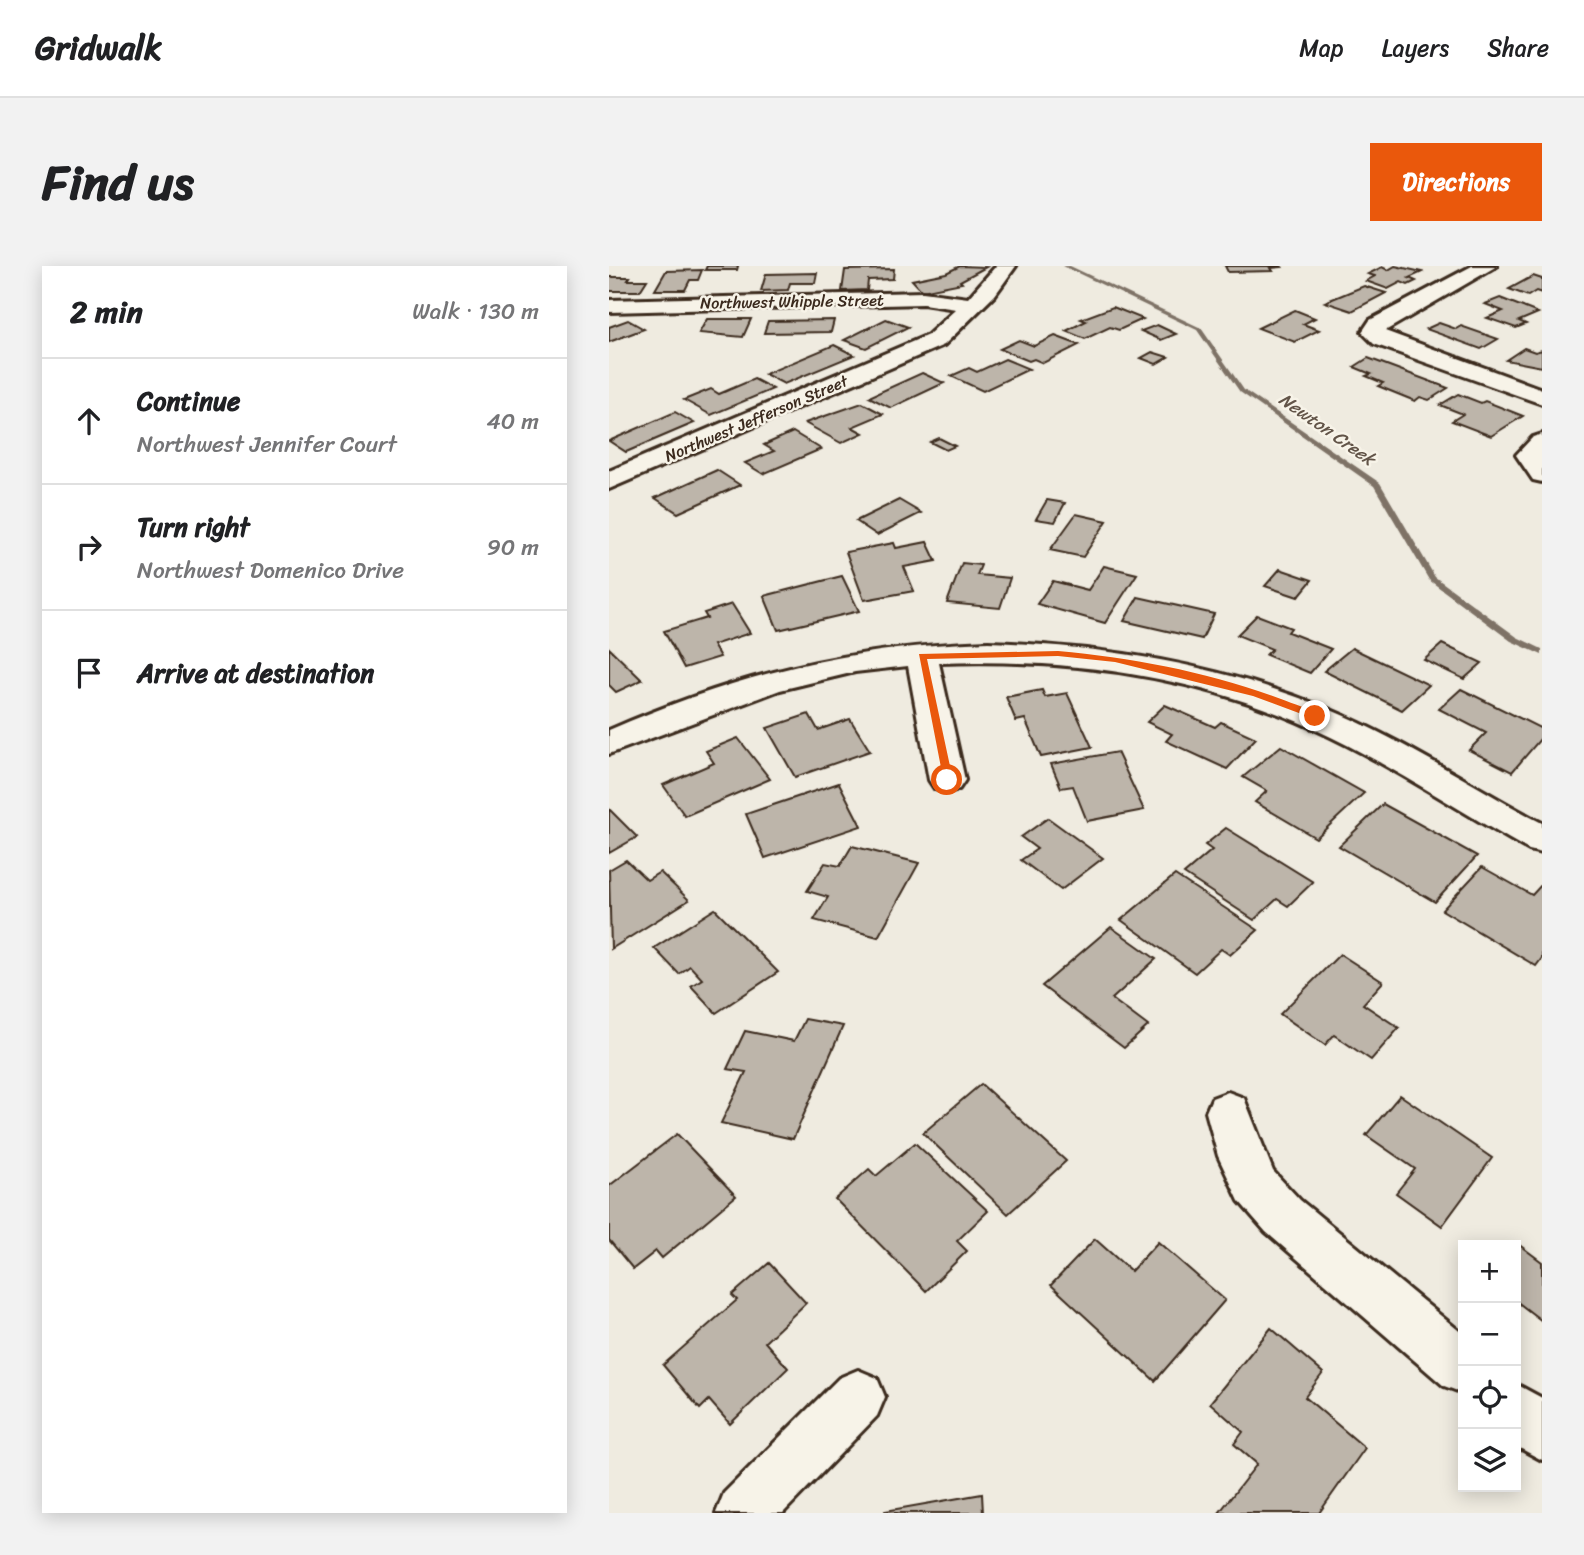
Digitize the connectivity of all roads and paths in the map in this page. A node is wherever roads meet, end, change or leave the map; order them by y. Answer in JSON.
{"nodes":[{"id":1,"x":1006,"y":266,"type":"edge"},
{"id":2,"x":1487,"y":266,"type":"edge"},
{"id":3,"x":974,"y":305,"type":"junction"},
{"id":4,"x":613,"y":307,"type":"edge"},
{"id":5,"x":1542,"y":397,"type":"edge"},
{"id":6,"x":1542,"y":442,"type":"edge"},
{"id":7,"x":1542,"y":474,"type":"edge"},
{"id":8,"x":609,"y":481,"type":"edge"},
{"id":9,"x":922,"y":656,"type":"junction"},
{"id":10,"x":609,"y":743,"type":"edge"},
{"id":11,"x":947,"y":780,"type":"dead end"},
{"id":12,"x":1542,"y":840,"type":"edge"},
{"id":13,"x":1228,"y":1112,"type":"dead end"},
{"id":14,"x":1462,"y":1366,"type":"edge"},
{"id":15,"x":858,"y":1397,"type":"dead end"},
{"id":16,"x":1521,"y":1415,"type":"edge"},
{"id":17,"x":1542,"y":1433,"type":"edge"},
{"id":18,"x":744,"y":1513,"type":"edge"}],
"edges":[{"from":1,"to":3,"type":"street"},
{"from":2,"to":5,"type":"street"},
{"from":3,"to":4,"type":"street","name":"Northwest Whipple Street"},
{"from":3,"to":8,"type":"street","name":"Northwest Jefferson Street"},
{"from":6,"to":7,"type":"street"},
{"from":9,"to":10,"type":"street"},
{"from":9,"to":11,"type":"street"},
{"from":9,"to":12,"type":"street"},
{"from":13,"to":14,"type":"street"},
{"from":15,"to":18,"type":"street"},
{"from":16,"to":17,"type":"street"}]}
